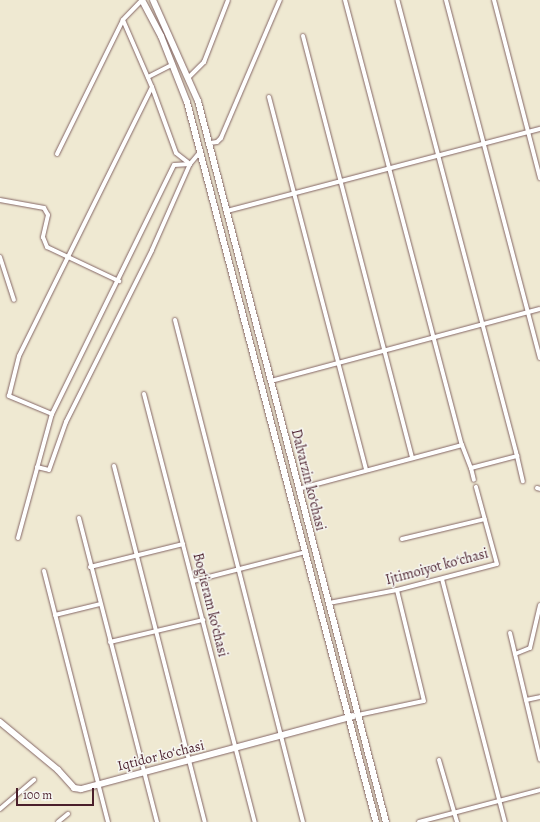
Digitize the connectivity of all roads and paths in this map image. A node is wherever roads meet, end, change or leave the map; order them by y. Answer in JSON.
{"nodes":[{"id":1,"x":142,"y":0,"type":"edge"},
{"id":2,"x":153,"y":0,"type":"edge"},
{"id":3,"x":228,"y":0,"type":"edge"},
{"id":4,"x":280,"y":0,"type":"edge"},
{"id":5,"x":344,"y":0,"type":"edge"},
{"id":6,"x":397,"y":0,"type":"edge"},
{"id":7,"x":446,"y":0,"type":"edge"},
{"id":8,"x":494,"y":0,"type":"edge"},
{"id":9,"x":123,"y":20,"type":"junction"},
{"id":10,"x":303,"y":36,"type":"dead end"},
{"id":11,"x":173,"y":64,"type":"junction"},
{"id":12,"x":148,"y":77,"type":"junction"},
{"id":13,"x":188,"y":78,"type":"junction"},
{"id":14,"x":152,"y":88,"type":"junction"},
{"id":15,"x":196,"y":97,"type":"junction"},
{"id":16,"x":269,"y":97,"type":"dead end"},
{"id":17,"x":187,"y":102,"type":"junction"},
{"id":18,"x":540,"y":129,"type":"edge"},
{"id":19,"x":528,"y":132,"type":"junction"},
{"id":20,"x":210,"y":143,"type":"junction"},
{"id":21,"x":483,"y":144,"type":"junction"},
{"id":22,"x":200,"y":152,"type":"junction"},
{"id":23,"x":56,"y":154,"type":"dead end"},
{"id":24,"x":437,"y":156,"type":"junction"},
{"id":25,"x":190,"y":164,"type":"junction"},
{"id":26,"x":389,"y":168,"type":"junction"},
{"id":27,"x":540,"y":178,"type":"edge"},
{"id":28,"x":340,"y":181,"type":"junction"},
{"id":29,"x":293,"y":194,"type":"junction"},
{"id":30,"x":0,"y":200,"type":"edge"},
{"id":31,"x":227,"y":211,"type":"junction"},
{"id":32,"x":68,"y":256,"type":"junction"},
{"id":33,"x":0,"y":257,"type":"edge"},
{"id":34,"x":119,"y":281,"type":"junction"},
{"id":35,"x":14,"y":300,"type":"dead end"},
{"id":36,"x":540,"y":309,"type":"edge"},
{"id":37,"x":529,"y":312,"type":"junction"},
{"id":38,"x":175,"y":320,"type":"dead end"},
{"id":39,"x":482,"y":324,"type":"junction"},
{"id":40,"x":434,"y":336,"type":"junction"},
{"id":41,"x":384,"y":350,"type":"junction"},
{"id":42,"x":540,"y":358,"type":"edge"},
{"id":43,"x":338,"y":362,"type":"junction"},
{"id":44,"x":271,"y":381,"type":"junction"},
{"id":45,"x":144,"y":394,"type":"dead end"},
{"id":46,"x":52,"y":414,"type":"junction"},
{"id":47,"x":462,"y":445,"type":"junction"},
{"id":48,"x":517,"y":456,"type":"junction"},
{"id":49,"x":412,"y":458,"type":"junction"},
{"id":50,"x":114,"y":466,"type":"dead end"},
{"id":51,"x":37,"y":467,"type":"junction"},
{"id":52,"x":471,"y":468,"type":"junction"},
{"id":53,"x":366,"y":470,"type":"junction"},
{"id":54,"x":294,"y":473,"type":"junction"},
{"id":55,"x":286,"y":476,"type":"junction"},
{"id":56,"x":474,"y":480,"type":"dead end"},
{"id":57,"x":523,"y":481,"type":"dead end"},
{"id":58,"x":476,"y":487,"type":"dead end"},
{"id":59,"x":297,"y":489,"type":"junction"},
{"id":60,"x":79,"y":518,"type":"dead end"},
{"id":61,"x":485,"y":519,"type":"junction"},
{"id":62,"x":18,"y":538,"type":"dead end"},
{"id":63,"x":402,"y":539,"type":"dead end"},
{"id":64,"x":184,"y":544,"type":"junction"},
{"id":65,"x":306,"y":552,"type":"junction"},
{"id":66,"x":136,"y":555,"type":"junction"},
{"id":67,"x":90,"y":567,"type":"junction"},
{"id":68,"x":239,"y":569,"type":"junction"},
{"id":69,"x":44,"y":571,"type":"dead end"},
{"id":70,"x":442,"y":579,"type":"junction"},
{"id":71,"x":193,"y":581,"type":"junction"},
{"id":72,"x":397,"y":590,"type":"junction"},
{"id":73,"x":329,"y":603,"type":"junction"},
{"id":74,"x":100,"y":604,"type":"junction"},
{"id":75,"x":540,"y":605,"type":"edge"},
{"id":76,"x":56,"y":615,"type":"junction"},
{"id":77,"x":203,"y":620,"type":"junction"},
{"id":78,"x":157,"y":631,"type":"junction"},
{"id":79,"x":510,"y":633,"type":"dead end"},
{"id":80,"x":110,"y":642,"type":"junction"},
{"id":81,"x":515,"y":654,"type":"junction"},
{"id":82,"x":540,"y":697,"type":"edge"},
{"id":83,"x":526,"y":700,"type":"junction"},
{"id":84,"x":358,"y":715,"type":"junction"},
{"id":85,"x":350,"y":717,"type":"junction"},
{"id":86,"x":0,"y":722,"type":"edge"},
{"id":87,"x":282,"y":737,"type":"junction"},
{"id":88,"x":538,"y":744,"type":"edge"},
{"id":89,"x":236,"y":749,"type":"junction"},
{"id":90,"x":540,"y":759,"type":"edge"},
{"id":91,"x":439,"y":760,"type":"dead end"},
{"id":92,"x":189,"y":762,"type":"junction"},
{"id":93,"x":144,"y":773,"type":"junction"},
{"id":94,"x":34,"y":780,"type":"dead end"},
{"id":95,"x":374,"y":781,"type":"junction"},
{"id":96,"x":366,"y":783,"type":"junction"},
{"id":97,"x":98,"y":784,"type":"junction"},
{"id":98,"x":540,"y":790,"type":"edge"},
{"id":99,"x":499,"y":801,"type":"junction"},
{"id":100,"x":0,"y":809,"type":"edge"},
{"id":101,"x":454,"y":812,"type":"junction"},
{"id":102,"x":68,"y":814,"type":"dead end"},
{"id":103,"x":58,"y":822,"type":"edge"},
{"id":104,"x":108,"y":822,"type":"edge"},
{"id":105,"x":157,"y":822,"type":"edge"},
{"id":106,"x":205,"y":822,"type":"edge"},
{"id":107,"x":255,"y":822,"type":"edge"},
{"id":108,"x":303,"y":822,"type":"edge"},
{"id":109,"x":376,"y":822,"type":"edge"},
{"id":110,"x":386,"y":822,"type":"edge"},
{"id":111,"x":419,"y":822,"type":"edge"},
{"id":112,"x":457,"y":822,"type":"edge"},
{"id":113,"x":505,"y":822,"type":"edge"}],
"edges":[{"from":1,"to":9,"type":"street"},
{"from":1,"to":11,"type":"main road","name":"Dalvarzin koʻchasi"},
{"from":2,"to":13,"type":"main road","name":"Dalvarzin koʻchasi"},
{"from":3,"to":13,"type":"street"},
{"from":4,"to":20,"type":"street"},
{"from":5,"to":26,"type":"street"},
{"from":6,"to":24,"type":"street"},
{"from":7,"to":21,"type":"street"},
{"from":8,"to":19,"type":"street"},
{"from":9,"to":12,"type":"street"},
{"from":9,"to":23,"type":"street"},
{"from":10,"to":28,"type":"street"},
{"from":11,"to":12,"type":"street"},
{"from":11,"to":17,"type":"main road","name":"Dalvarzin koʻchasi"},
{"from":12,"to":14,"type":"street"},
{"from":13,"to":15,"type":"main road","name":"Dalvarzin koʻchasi"},
{"from":14,"to":25,"type":"street"},
{"from":14,"to":32,"type":"street"},
{"from":15,"to":17,"type":"main road"},
{"from":15,"to":20,"type":"main road","name":"Dalvarzin koʻchasi"},
{"from":16,"to":29,"type":"street"},
{"from":17,"to":22,"type":"main road","name":"Dalvarzin koʻchasi"},
{"from":18,"to":19,"type":"street"},
{"from":19,"to":21,"type":"street"},
{"from":19,"to":27,"type":"street"},
{"from":20,"to":31,"type":"main road","name":"Dalvarzin koʻchasi"},
{"from":21,"to":24,"type":"street"},
{"from":21,"to":37,"type":"street"},
{"from":22,"to":25,"type":"street"},
{"from":22,"to":55,"type":"main road","name":"Dalvarzin koʻchasi"},
{"from":24,"to":26,"type":"street"},
{"from":24,"to":39,"type":"street"},
{"from":25,"to":34,"type":"street"},
{"from":25,"to":51,"type":"street"},
{"from":26,"to":28,"type":"street"},
{"from":26,"to":40,"type":"street"},
{"from":28,"to":29,"type":"street"},
{"from":28,"to":41,"type":"street"},
{"from":29,"to":31,"type":"street"},
{"from":29,"to":43,"type":"street"},
{"from":30,"to":32,"type":"street"},
{"from":31,"to":44,"type":"main road","name":"Dalvarzin koʻchasi"},
{"from":32,"to":34,"type":"street"},
{"from":32,"to":46,"type":"street"},
{"from":33,"to":35,"type":"street"},
{"from":34,"to":46,"type":"street"},
{"from":36,"to":37,"type":"street"},
{"from":37,"to":39,"type":"street"},
{"from":37,"to":42,"type":"street"},
{"from":38,"to":68,"type":"street"},
{"from":39,"to":40,"type":"street"},
{"from":39,"to":48,"type":"street"},
{"from":40,"to":41,"type":"street"},
{"from":40,"to":47,"type":"street"},
{"from":41,"to":43,"type":"street"},
{"from":41,"to":49,"type":"street"},
{"from":43,"to":44,"type":"street"},
{"from":43,"to":53,"type":"street"},
{"from":44,"to":54,"type":"main road","name":"Dalvarzin koʻchasi"},
{"from":45,"to":64,"type":"street","name":"Bogʻieram koʻchasi"},
{"from":46,"to":51,"type":"street"},
{"from":47,"to":49,"type":"street"},
{"from":47,"to":52,"type":"street"},
{"from":48,"to":52,"type":"street"},
{"from":48,"to":57,"type":"street"},
{"from":49,"to":53,"type":"street"},
{"from":50,"to":66,"type":"street"},
{"from":51,"to":62,"type":"street"},
{"from":52,"to":56,"type":"street"},
{"from":53,"to":59,"type":"street"},
{"from":54,"to":55,"type":"main road"},
{"from":54,"to":59,"type":"main road","name":"Dalvarzin koʻchasi"},
{"from":55,"to":65,"type":"main road","name":"Dalvarzin koʻchasi"},
{"from":58,"to":61,"type":"street","name":"Ijtimoiyot koʻchasi"},
{"from":59,"to":73,"type":"main road","name":"Dalvarzin koʻchasi"},
{"from":60,"to":67,"type":"street"},
{"from":61,"to":63,"type":"street"},
{"from":61,"to":70,"type":"street","name":"Ijtimoiyot koʻchasi"},
{"from":64,"to":66,"type":"street"},
{"from":64,"to":71,"type":"street","name":"Bogʻieram koʻchasi"},
{"from":65,"to":68,"type":"street"},
{"from":65,"to":85,"type":"main road","name":"Dalvarzin koʻchasi"},
{"from":66,"to":67,"type":"street"},
{"from":66,"to":78,"type":"street"},
{"from":67,"to":74,"type":"street"},
{"from":68,"to":71,"type":"street"},
{"from":68,"to":87,"type":"street"},
{"from":69,"to":76,"type":"street"},
{"from":70,"to":72,"type":"street","name":"Ijtimoiyot koʻchasi"},
{"from":70,"to":99,"type":"street"},
{"from":71,"to":77,"type":"street","name":"Bogʻieram koʻchasi"},
{"from":72,"to":73,"type":"street","name":"Ijtimoiyot koʻchasi"},
{"from":72,"to":84,"type":"street"},
{"from":73,"to":84,"type":"main road","name":"Dalvarzin koʻchasi"},
{"from":74,"to":76,"type":"street"},
{"from":74,"to":80,"type":"street"},
{"from":75,"to":81,"type":"street"},
{"from":76,"to":97,"type":"street"},
{"from":77,"to":78,"type":"street"},
{"from":77,"to":89,"type":"street","name":"Bogʻieram koʻchasi"},
{"from":78,"to":80,"type":"street"},
{"from":78,"to":92,"type":"street"},
{"from":79,"to":81,"type":"street"},
{"from":80,"to":93,"type":"street"},
{"from":81,"to":83,"type":"street"},
{"from":82,"to":83,"type":"street"},
{"from":83,"to":88,"type":"street"},
{"from":84,"to":85,"type":"main road","name":"Iqtidor koʻchasi"},
{"from":84,"to":95,"type":"main road","name":"Dalvarzin koʻchasi"},
{"from":85,"to":87,"type":"main road","name":"Iqtidor koʻchasi"},
{"from":85,"to":96,"type":"main road","name":"Dalvarzin koʻchasi"},
{"from":86,"to":97,"type":"main road","name":"Iqtidor koʻchasi"},
{"from":87,"to":89,"type":"main road","name":"Iqtidor koʻchasi"},
{"from":87,"to":108,"type":"street"},
{"from":88,"to":90,"type":"street"},
{"from":89,"to":92,"type":"main road","name":"Iqtidor koʻchasi"},
{"from":89,"to":107,"type":"street","name":"Bogʻieram koʻchasi"},
{"from":91,"to":101,"type":"street"},
{"from":92,"to":93,"type":"main road","name":"Iqtidor koʻchasi"},
{"from":92,"to":106,"type":"street"},
{"from":93,"to":97,"type":"main road","name":"Iqtidor koʻchasi"},
{"from":93,"to":105,"type":"street"},
{"from":94,"to":100,"type":"street"},
{"from":95,"to":96,"type":"main road"},
{"from":95,"to":110,"type":"main road","name":"Dalvarzin koʻchasi"},
{"from":96,"to":109,"type":"main road","name":"Dalvarzin koʻchasi"},
{"from":97,"to":104,"type":"street"},
{"from":98,"to":99,"type":"street"},
{"from":99,"to":101,"type":"street"},
{"from":99,"to":113,"type":"street"},
{"from":101,"to":111,"type":"street"},
{"from":101,"to":112,"type":"street"},
{"from":102,"to":103,"type":"street"}]}
